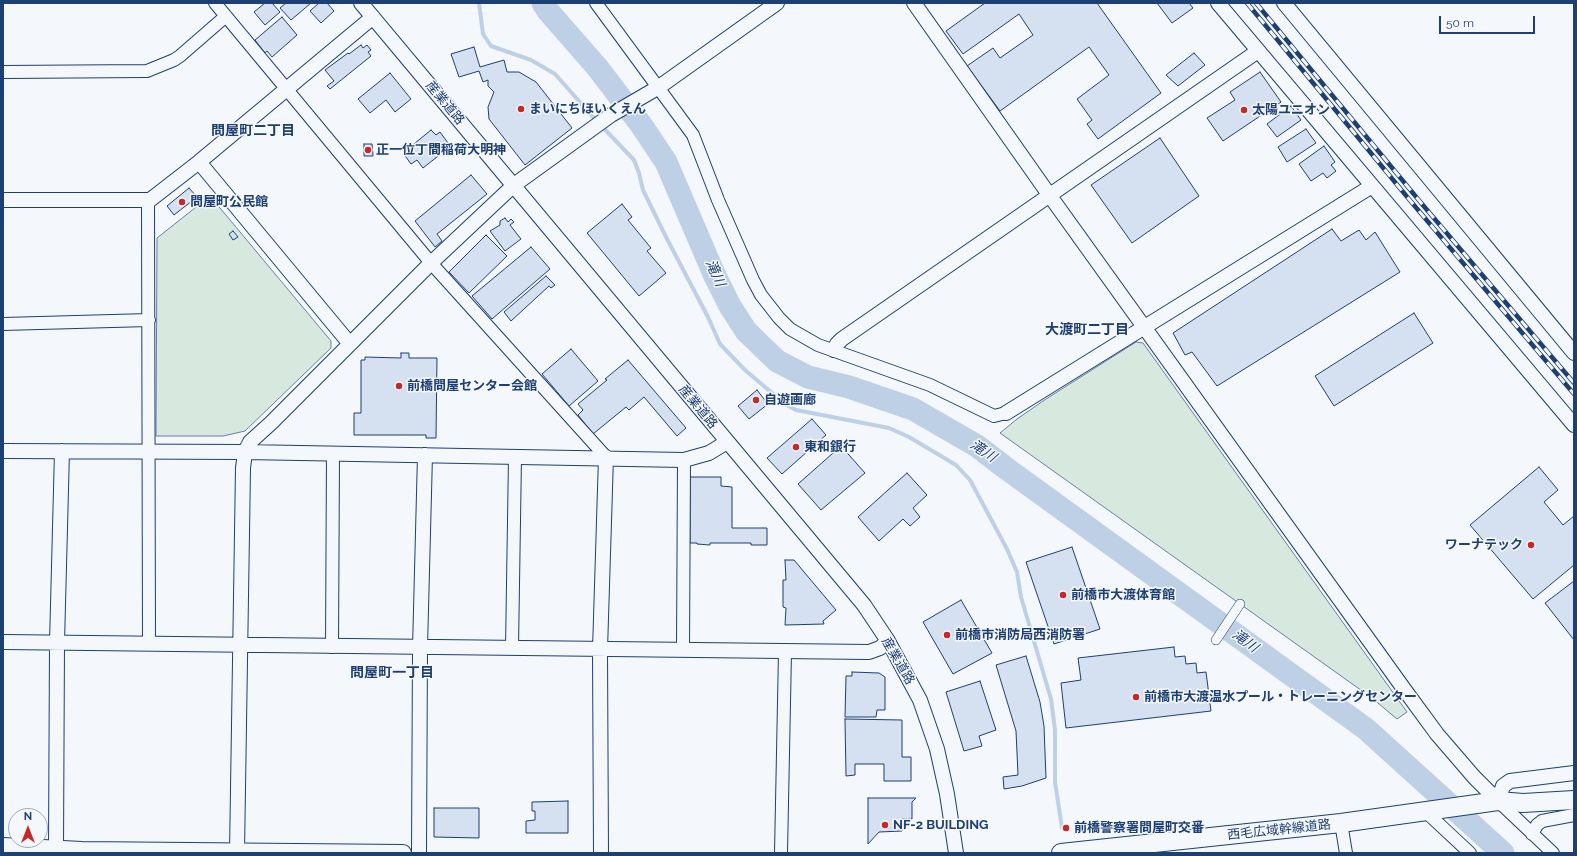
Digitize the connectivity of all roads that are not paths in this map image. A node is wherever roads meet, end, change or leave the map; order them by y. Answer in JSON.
{"nodes":[{"id":1,"x":215,"y":3,"type":"edge"},
{"id":2,"x":361,"y":3,"type":"edge"},
{"id":3,"x":596,"y":3,"type":"edge"},
{"id":4,"x":777,"y":3,"type":"edge"},
{"id":5,"x":914,"y":3,"type":"edge"},
{"id":6,"x":1218,"y":3,"type":"edge"},
{"id":7,"x":1284,"y":3,"type":"edge"},
{"id":8,"x":226,"y":16,"type":"junction"},
{"id":9,"x":373,"y":17,"type":"junction"},
{"id":10,"x":1258,"y":51,"type":"junction"},
{"id":11,"x":3,"y":72,"type":"edge"},
{"id":12,"x":287,"y":88,"type":"junction"},
{"id":13,"x":654,"y":90,"type":"junction"},
{"id":14,"x":199,"y":162,"type":"junction"},
{"id":15,"x":514,"y":185,"type":"junction"},
{"id":16,"x":1372,"y":186,"type":"junction"},
{"id":17,"x":1050,"y":196,"type":"junction"},
{"id":18,"x":3,"y":200,"type":"edge"},
{"id":19,"x":150,"y":200,"type":"junction"},
{"id":20,"x":431,"y":263,"type":"junction"},
{"id":21,"x":149,"y":320,"type":"junction"},
{"id":22,"x":3,"y":324,"type":"edge"},
{"id":23,"x":1145,"y":328,"type":"junction"},
{"id":24,"x":350,"y":344,"type":"junction"},
{"id":25,"x":834,"y":350,"type":"junction"},
{"id":26,"x":1574,"y":353,"type":"edge"},
{"id":27,"x":1006,"y":413,"type":"joint"},
{"id":28,"x":1574,"y":425,"type":"edge"},
{"id":29,"x":727,"y":442,"type":"junction"},
{"id":30,"x":3,"y":451,"type":"edge"},
{"id":31,"x":62,"y":451,"type":"junction"},
{"id":32,"x":150,"y":452,"type":"junction"},
{"id":33,"x":245,"y":452,"type":"junction"},
{"id":34,"x":333,"y":454,"type":"junction"},
{"id":35,"x":425,"y":455,"type":"junction"},
{"id":36,"x":515,"y":457,"type":"junction"},
{"id":37,"x":606,"y":457,"type":"junction"},
{"id":38,"x":684,"y":460,"type":"junction"},
{"id":39,"x":1240,"y":604,"type":"dead end"},
{"id":40,"x":1216,"y":640,"type":"dead end"},
{"id":41,"x":888,"y":641,"type":"junction"},
{"id":42,"x":3,"y":642,"type":"edge"},
{"id":43,"x":57,"y":643,"type":"junction"},
{"id":44,"x":150,"y":644,"type":"junction"},
{"id":45,"x":240,"y":646,"type":"junction"},
{"id":46,"x":332,"y":647,"type":"junction"},
{"id":47,"x":420,"y":648,"type":"junction"},
{"id":48,"x":512,"y":648,"type":"junction"},
{"id":49,"x":600,"y":650,"type":"junction"},
{"id":50,"x":683,"y":650,"type":"junction"},
{"id":51,"x":784,"y":652,"type":"junction"},
{"id":52,"x":1574,"y":773,"type":"edge"},
{"id":53,"x":1574,"y":787,"type":"edge"},
{"id":54,"x":1574,"y":800,"type":"edge"},
{"id":55,"x":1491,"y":802,"type":"junction"},
{"id":56,"x":1429,"y":810,"type":"junction"},
{"id":57,"x":1574,"y":815,"type":"edge"},
{"id":58,"x":1341,"y":823,"type":"junction"},
{"id":59,"x":1532,"y":834,"type":"junction"},
{"id":60,"x":3,"y":846,"type":"edge"},
{"id":61,"x":56,"y":848,"type":"junction"},
{"id":62,"x":1089,"y":851,"type":"edge"},
{"id":63,"x":237,"y":852,"type":"edge"},
{"id":64,"x":403,"y":853,"type":"edge"},
{"id":65,"x":419,"y":853,"type":"edge"},
{"id":66,"x":601,"y":853,"type":"edge"},
{"id":67,"x":781,"y":853,"type":"edge"},
{"id":68,"x":956,"y":853,"type":"edge"},
{"id":69,"x":1061,"y":853,"type":"edge"},
{"id":70,"x":1346,"y":853,"type":"edge"},
{"id":71,"x":1470,"y":853,"type":"edge"},
{"id":72,"x":1553,"y":853,"type":"edge"}],
"edges":[{"from":1,"to":8,"type":"street"},
{"from":2,"to":9,"type":"street","name":"産業道路"},
{"from":3,"to":13,"type":"street"},
{"from":4,"to":13,"type":"street"},
{"from":5,"to":17,"type":"street"},
{"from":6,"to":10,"type":"street"},
{"from":7,"to":26,"type":"street"},
{"from":8,"to":11,"type":"street"},
{"from":8,"to":12,"type":"street"},
{"from":9,"to":12,"type":"street"},
{"from":9,"to":15,"type":"street","name":"産業道路"},
{"from":10,"to":16,"type":"street"},
{"from":10,"to":17,"type":"street"},
{"from":12,"to":14,"type":"street"},
{"from":12,"to":20,"type":"street"},
{"from":13,"to":15,"type":"street"},
{"from":13,"to":25,"type":"street"},
{"from":14,"to":19,"type":"street"},
{"from":14,"to":24,"type":"street"},
{"from":15,"to":20,"type":"street"},
{"from":15,"to":29,"type":"street","name":"産業道路"},
{"from":16,"to":23,"type":"street"},
{"from":16,"to":28,"type":"street"},
{"from":17,"to":23,"type":"street"},
{"from":17,"to":25,"type":"street"},
{"from":18,"to":19,"type":"street"},
{"from":19,"to":21,"type":"street"},
{"from":20,"to":24,"type":"street"},
{"from":20,"to":37,"type":"street"},
{"from":21,"to":22,"type":"street"},
{"from":21,"to":32,"type":"street"},
{"from":23,"to":27,"type":"street"},
{"from":23,"to":55,"type":"street"},
{"from":24,"to":33,"type":"street"},
{"from":25,"to":27,"type":"street"},
{"from":29,"to":38,"type":"street"},
{"from":29,"to":41,"type":"street","name":"産業道路"},
{"from":30,"to":31,"type":"street"},
{"from":31,"to":32,"type":"street"},
{"from":31,"to":43,"type":"street"},
{"from":32,"to":33,"type":"street"},
{"from":32,"to":44,"type":"street"},
{"from":33,"to":34,"type":"street"},
{"from":33,"to":45,"type":"street"},
{"from":34,"to":35,"type":"street"},
{"from":34,"to":46,"type":"street"},
{"from":35,"to":36,"type":"street"},
{"from":35,"to":47,"type":"street"},
{"from":36,"to":37,"type":"street"},
{"from":36,"to":48,"type":"street"},
{"from":37,"to":38,"type":"street"},
{"from":37,"to":49,"type":"street"},
{"from":38,"to":50,"type":"street"},
{"from":39,"to":40,"type":"street"},
{"from":41,"to":51,"type":"street"},
{"from":41,"to":68,"type":"street","name":"産業道路"},
{"from":42,"to":43,"type":"street"},
{"from":43,"to":44,"type":"street"},
{"from":43,"to":61,"type":"street"},
{"from":44,"to":45,"type":"street"},
{"from":45,"to":46,"type":"street"},
{"from":45,"to":63,"type":"street"},
{"from":46,"to":47,"type":"street"},
{"from":47,"to":48,"type":"street"},
{"from":47,"to":65,"type":"street"},
{"from":48,"to":49,"type":"street"},
{"from":49,"to":50,"type":"street"},
{"from":49,"to":66,"type":"street"},
{"from":50,"to":51,"type":"street"},
{"from":51,"to":67,"type":"street"},
{"from":52,"to":55,"type":"street"},
{"from":53,"to":55,"type":"main road","name":"西毛広域幹線道路"},
{"from":54,"to":55,"type":"main road","name":"西毛広域幹線道路"},
{"from":55,"to":56,"type":"main road","name":"西毛広域幹線道路"},
{"from":55,"to":59,"type":"street"},
{"from":56,"to":58,"type":"main road","name":"西毛広域幹線道路"},
{"from":56,"to":71,"type":"street"},
{"from":57,"to":59,"type":"street"},
{"from":58,"to":62,"type":"main road","name":"西毛広域幹線道路"},
{"from":58,"to":70,"type":"street"},
{"from":59,"to":72,"type":"street"},
{"from":60,"to":61,"type":"main road"},
{"from":61,"to":63,"type":"main road"},
{"from":62,"to":69,"type":"main road","name":"西毛広域幹線道路"},
{"from":63,"to":64,"type":"main road"}]}
